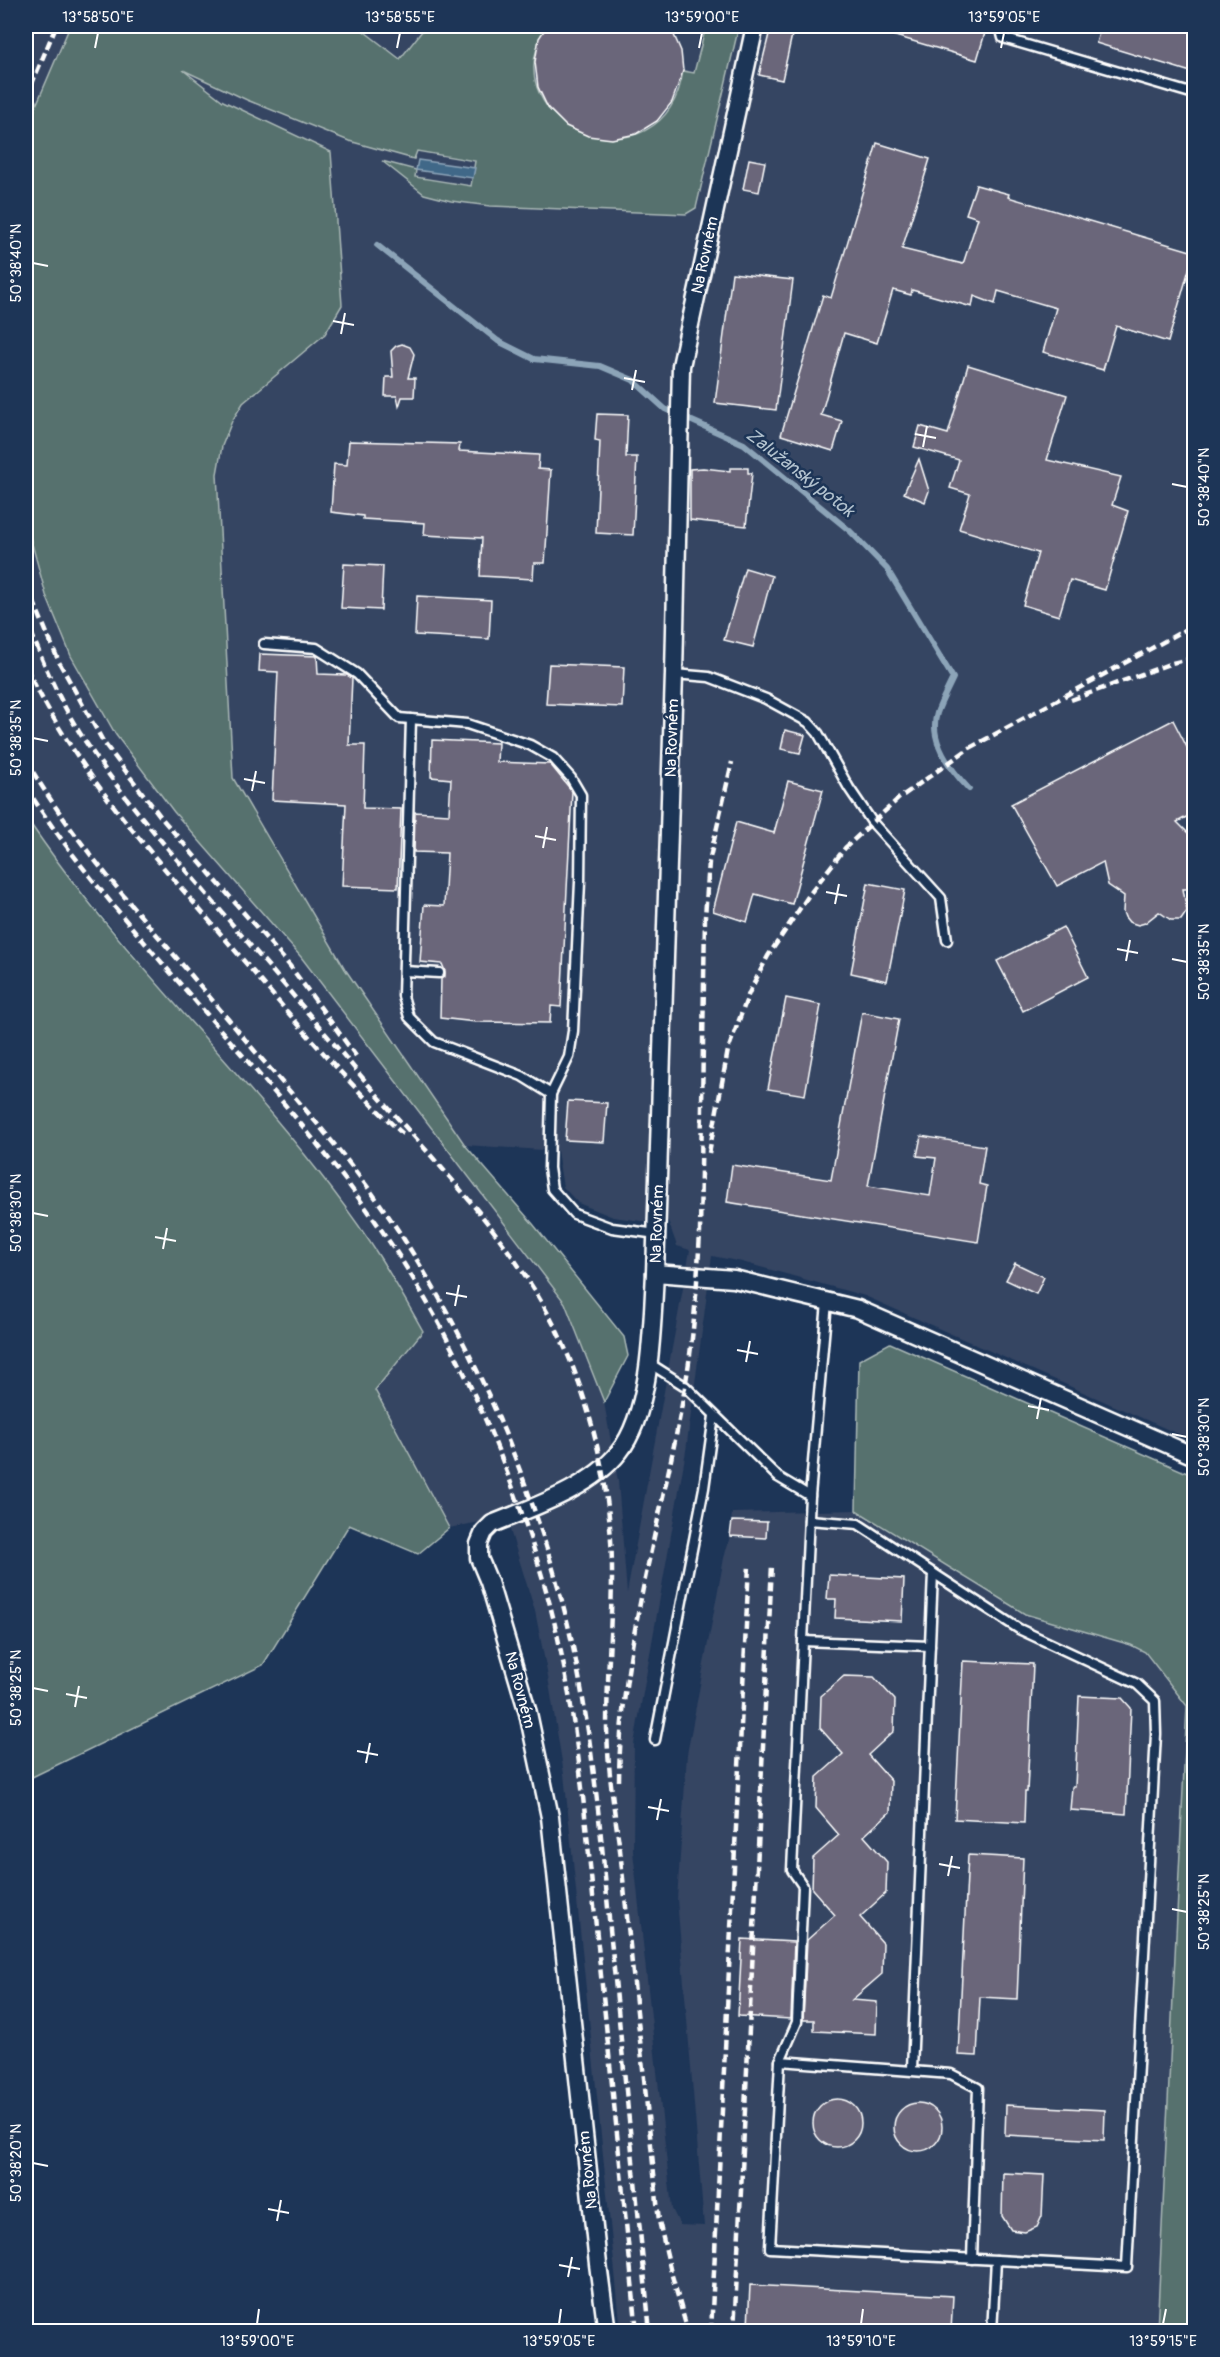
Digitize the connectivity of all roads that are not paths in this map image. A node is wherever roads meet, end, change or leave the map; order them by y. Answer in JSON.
{"nodes":[{"id":1,"x":755,"y":26,"type":"edge"},
{"id":2,"x":1000,"y":26,"type":"edge"},
{"id":3,"x":1194,"y":94,"type":"edge"},
{"id":4,"x":264,"y":644,"type":"dead end"},
{"id":5,"x":674,"y":674,"type":"junction"},
{"id":6,"x":411,"y":719,"type":"junction"},
{"id":7,"x":947,"y":940,"type":"dead end"},
{"id":8,"x":404,"y":971,"type":"junction"},
{"id":9,"x":439,"y":973,"type":"dead end"},
{"id":10,"x":551,"y":1094,"type":"junction"},
{"id":11,"x":657,"y":1234,"type":"junction"},
{"id":12,"x":655,"y":1273,"type":"junction"},
{"id":13,"x":827,"y":1302,"type":"junction"},
{"id":14,"x":648,"y":1363,"type":"junction"},
{"id":15,"x":714,"y":1416,"type":"junction"},
{"id":16,"x":1194,"y":1456,"type":"edge"},
{"id":17,"x":810,"y":1496,"type":"junction"},
{"id":18,"x":809,"y":1520,"type":"junction"},
{"id":19,"x":933,"y":1573,"type":"junction"},
{"id":20,"x":803,"y":1641,"type":"junction"},
{"id":21,"x":930,"y":1646,"type":"junction"},
{"id":22,"x":655,"y":1740,"type":"dead end"},
{"id":23,"x":780,"y":2061,"type":"junction"},
{"id":24,"x":912,"y":2069,"type":"junction"},
{"id":25,"x":972,"y":2259,"type":"junction"},
{"id":26,"x":996,"y":2260,"type":"junction"},
{"id":27,"x":607,"y":2331,"type":"edge"},
{"id":28,"x":992,"y":2331,"type":"edge"}],
"edges":[{"from":1,"to":5,"type":"street","name":"Na Rovném"},
{"from":2,"to":3,"type":"lane"},
{"from":4,"to":6,"type":"lane"},
{"from":5,"to":7,"type":"lane"},
{"from":5,"to":11,"type":"street","name":"Na Rovném"},
{"from":6,"to":8,"type":"lane"},
{"from":6,"to":10,"type":"lane"},
{"from":8,"to":9,"type":"lane"},
{"from":8,"to":10,"type":"lane"},
{"from":10,"to":11,"type":"lane"},
{"from":11,"to":12,"type":"street","name":"Na Rovném"},
{"from":12,"to":13,"type":"street"},
{"from":12,"to":14,"type":"street","name":"Na Rovném"},
{"from":13,"to":16,"type":"street"},
{"from":13,"to":17,"type":"lane"},
{"from":14,"to":15,"type":"lane"},
{"from":14,"to":27,"type":"street","name":"Na Rovném"},
{"from":15,"to":17,"type":"lane"},
{"from":15,"to":22,"type":"lane"},
{"from":17,"to":18,"type":"lane"},
{"from":18,"to":19,"type":"lane"},
{"from":18,"to":20,"type":"lane"},
{"from":19,"to":21,"type":"lane"},
{"from":19,"to":26,"type":"lane"},
{"from":20,"to":21,"type":"lane"},
{"from":20,"to":23,"type":"lane"},
{"from":21,"to":24,"type":"lane"},
{"from":23,"to":24,"type":"lane"},
{"from":23,"to":25,"type":"lane"},
{"from":24,"to":25,"type":"lane"},
{"from":25,"to":26,"type":"lane"},
{"from":26,"to":28,"type":"lane"}]}
